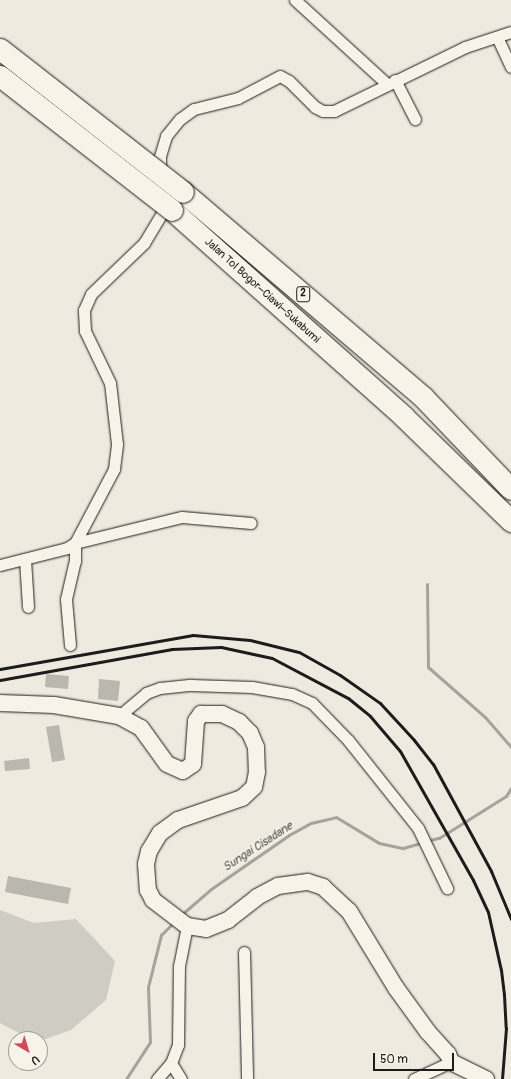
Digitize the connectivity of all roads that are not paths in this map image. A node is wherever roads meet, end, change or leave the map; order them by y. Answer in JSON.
{"nodes":[{"id":1,"x":295,"y":0,"type":"edge"},
{"id":2,"x":511,"y":32,"type":"edge"},
{"id":3,"x":497,"y":37,"type":"junction"},
{"id":4,"x":0,"y":49,"type":"edge"},
{"id":5,"x":511,"y":67,"type":"edge"},
{"id":6,"x":0,"y":76,"type":"edge"},
{"id":7,"x":391,"y":82,"type":"junction"},
{"id":8,"x":415,"y":119,"type":"dead end"},
{"id":9,"x":511,"y":489,"type":"edge"},
{"id":10,"x":511,"y":521,"type":"edge"},
{"id":11,"x":251,"y":523,"type":"dead end"},
{"id":12,"x":75,"y":543,"type":"junction"},
{"id":13,"x":25,"y":559,"type":"junction"},
{"id":14,"x":0,"y":565,"type":"edge"},
{"id":15,"x":28,"y":607,"type":"dead end"},
{"id":16,"x":70,"y":645,"type":"dead end"},
{"id":17,"x":0,"y":703,"type":"edge"},
{"id":18,"x":119,"y":716,"type":"junction"},
{"id":19,"x":447,"y":888,"type":"dead end"},
{"id":20,"x":183,"y":924,"type":"junction"},
{"id":21,"x":244,"y":952,"type":"dead end"},
{"id":22,"x":451,"y":1062,"type":"junction"},
{"id":23,"x":171,"y":1063,"type":"junction"},
{"id":24,"x":157,"y":1079,"type":"edge"},
{"id":25,"x":181,"y":1079,"type":"edge"},
{"id":26,"x":247,"y":1079,"type":"edge"},
{"id":27,"x":414,"y":1079,"type":"edge"},
{"id":28,"x":486,"y":1079,"type":"edge"}],
"edges":[{"from":1,"to":7,"type":"street"},
{"from":2,"to":3,"type":"street"},
{"from":3,"to":5,"type":"street"},
{"from":3,"to":7,"type":"street"},
{"from":4,"to":9,"type":"highway","name":"Jalan Tol Bogor–Ciawi–Sukabumi","number":"2","bridge":true},
{"from":6,"to":10,"type":"highway","name":"Jalan Tol Bogor–Ciawi–Sukabumi","number":"2","bridge":true},
{"from":7,"to":8,"type":"street"},
{"from":7,"to":12,"type":"street"},
{"from":11,"to":12,"type":"street"},
{"from":12,"to":13,"type":"street"},
{"from":12,"to":16,"type":"street"},
{"from":13,"to":14,"type":"street"},
{"from":13,"to":15,"type":"street"},
{"from":17,"to":18,"type":"main road"},
{"from":18,"to":19,"type":"street"},
{"from":18,"to":20,"type":"main road"},
{"from":20,"to":22,"type":"main road"},
{"from":20,"to":23,"type":"street"},
{"from":21,"to":26,"type":"street"},
{"from":22,"to":27,"type":"street"},
{"from":22,"to":28,"type":"main road"},
{"from":23,"to":24,"type":"street"},
{"from":23,"to":25,"type":"street"}]}
